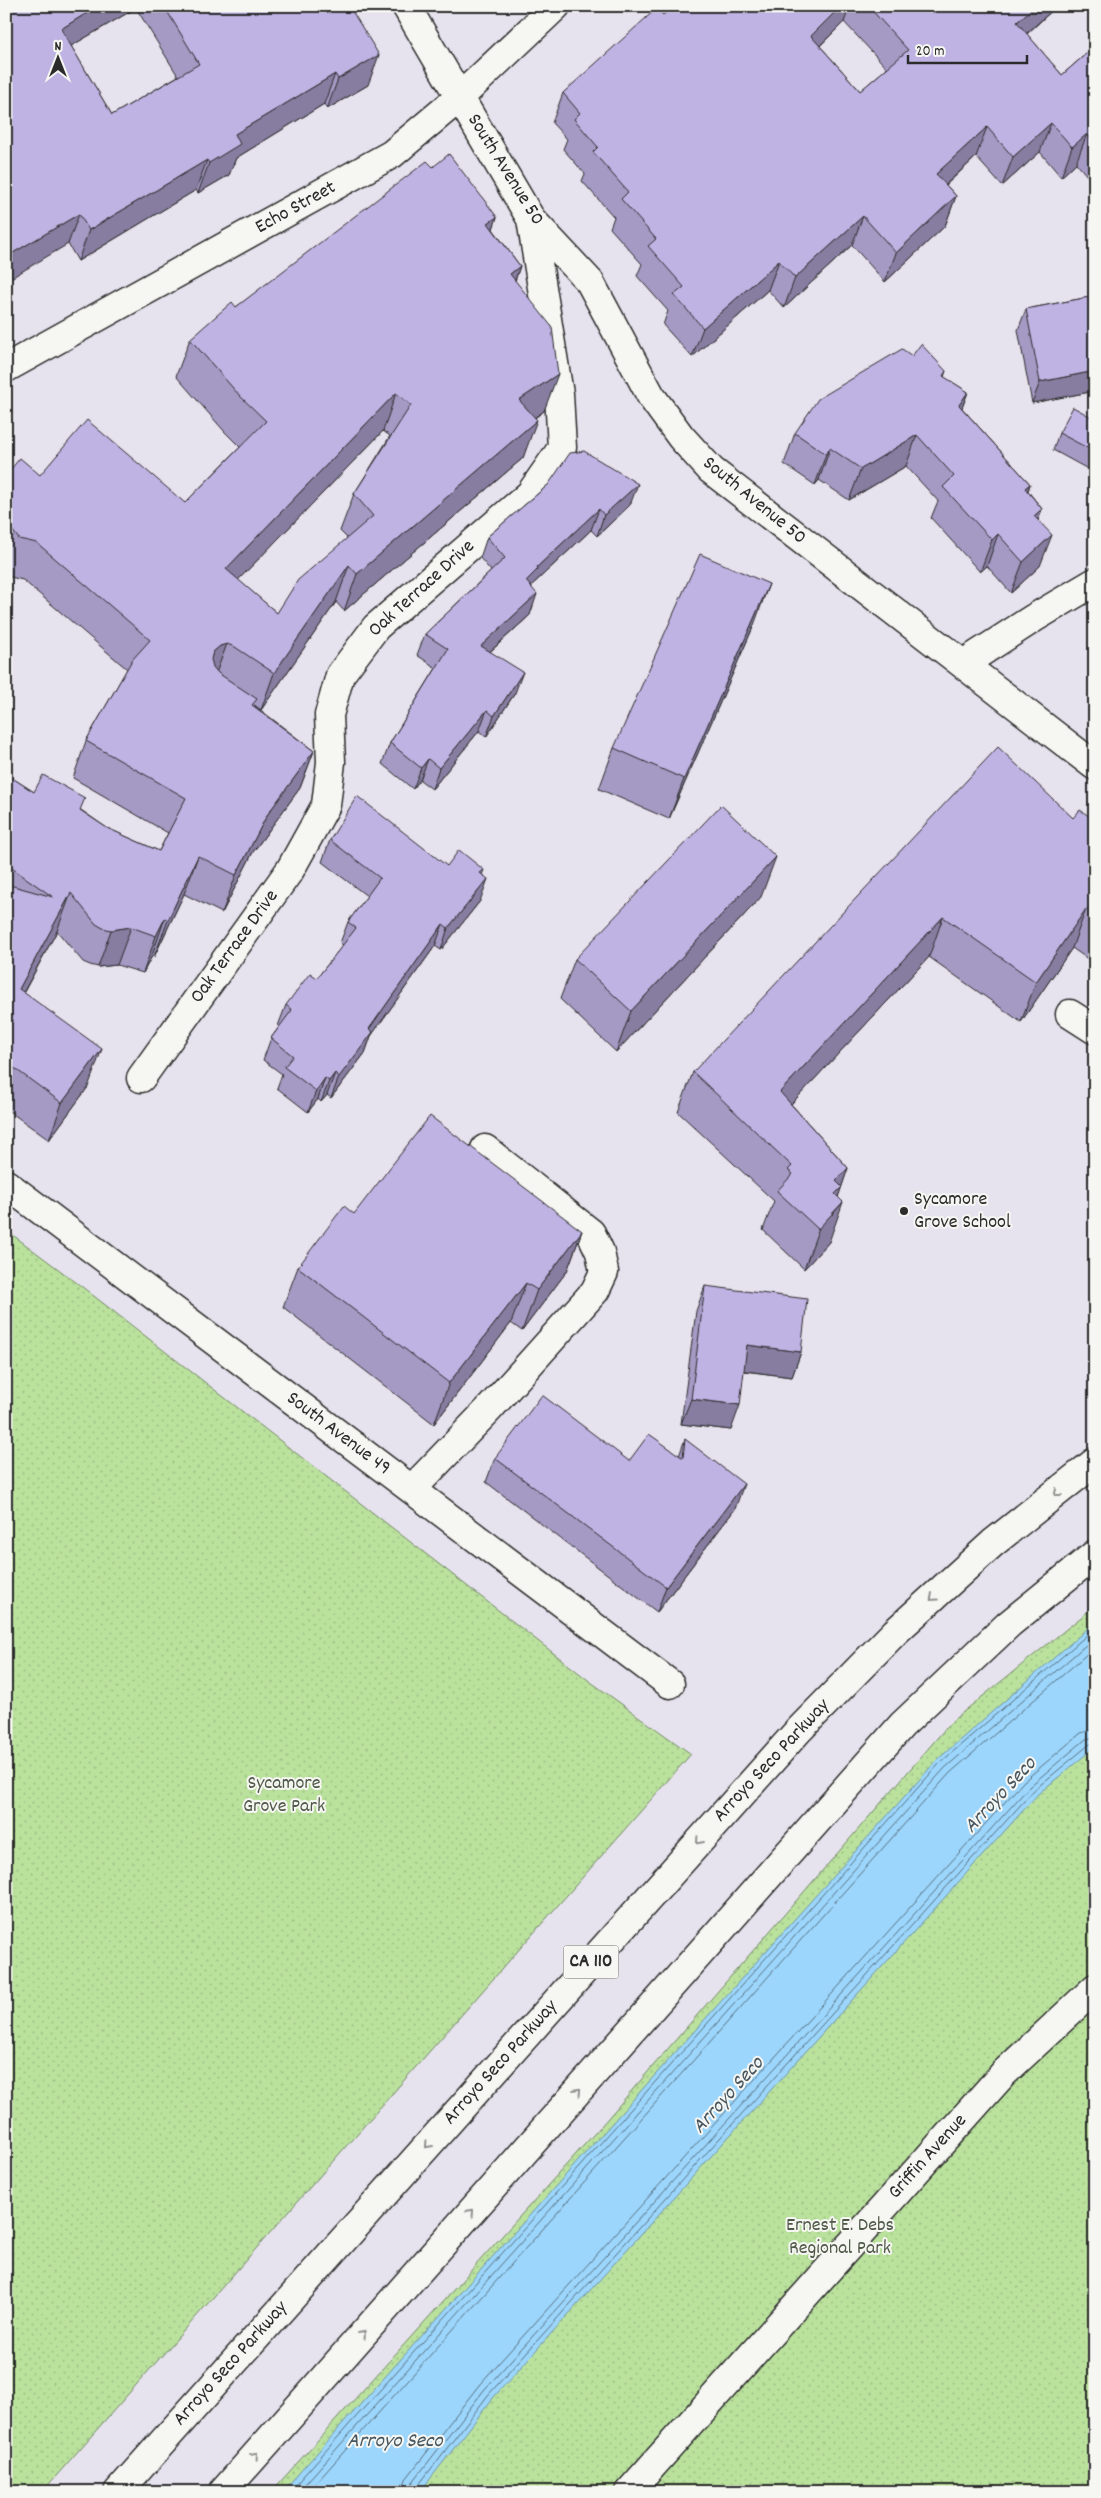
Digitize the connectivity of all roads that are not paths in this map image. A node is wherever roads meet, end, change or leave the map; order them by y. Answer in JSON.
{"nodes":[{"id":1,"x":406,"y":6,"type":"edge"},
{"id":2,"x":556,"y":6,"type":"edge"},
{"id":3,"x":460,"y":97,"type":"junction"},
{"id":4,"x":531,"y":219,"type":"junction"},
{"id":5,"x":6,"y":368,"type":"edge"},
{"id":6,"x":1095,"y":582,"type":"edge"},
{"id":7,"x":963,"y":664,"type":"junction"},
{"id":8,"x":307,"y":762,"type":"edge"},
{"id":9,"x":1095,"y":766,"type":"edge"},
{"id":10,"x":329,"y":780,"type":"junction"},
{"id":11,"x":1070,"y":1014,"type":"dead end"},
{"id":12,"x":1095,"y":1030,"type":"edge"},
{"id":13,"x":141,"y":1078,"type":"dead end"},
{"id":14,"x":486,"y":1149,"type":"dead end"},
{"id":15,"x":6,"y":1184,"type":"edge"},
{"id":16,"x":1095,"y":1462,"type":"edge"},
{"id":17,"x":412,"y":1489,"type":"junction"},
{"id":18,"x":1095,"y":1554,"type":"edge"},
{"id":19,"x":670,"y":1684,"type":"dead end"},
{"id":20,"x":1095,"y":1988,"type":"edge"},
{"id":21,"x":118,"y":2492,"type":"edge"},
{"id":22,"x":223,"y":2492,"type":"edge"},
{"id":23,"x":629,"y":2492,"type":"edge"}],
"edges":[{"from":1,"to":3,"type":"main road","name":"South Avenue 50"},
{"from":2,"to":3,"type":"main road","name":"Echo Street"},
{"from":3,"to":4,"type":"main road","name":"South Avenue 50"},
{"from":3,"to":5,"type":"main road","name":"Echo Street"},
{"from":4,"to":7,"type":"main road","name":"South Avenue 50"},
{"from":4,"to":10,"type":"main road","name":"Oak Terrace Drive"},
{"from":6,"to":7,"type":"main road"},
{"from":7,"to":9,"type":"main road","name":"South Avenue 50"},
{"from":8,"to":10,"type":"main road"},
{"from":10,"to":13,"type":"main road","name":"Oak Terrace Drive"},
{"from":11,"to":12,"type":"main road"},
{"from":14,"to":17,"type":"main road"},
{"from":15,"to":17,"type":"main road","name":"South Avenue 49"},
{"from":16,"to":21,"type":"main road","name":"Arroyo Seco Parkway","number":"CA 110","one_way":true},
{"from":17,"to":19,"type":"main road","name":"South Avenue 49"},
{"from":22,"to":18,"type":"main road","one_way":true},
{"from":20,"to":23,"type":"main road","name":"Griffin Avenue"}]}
